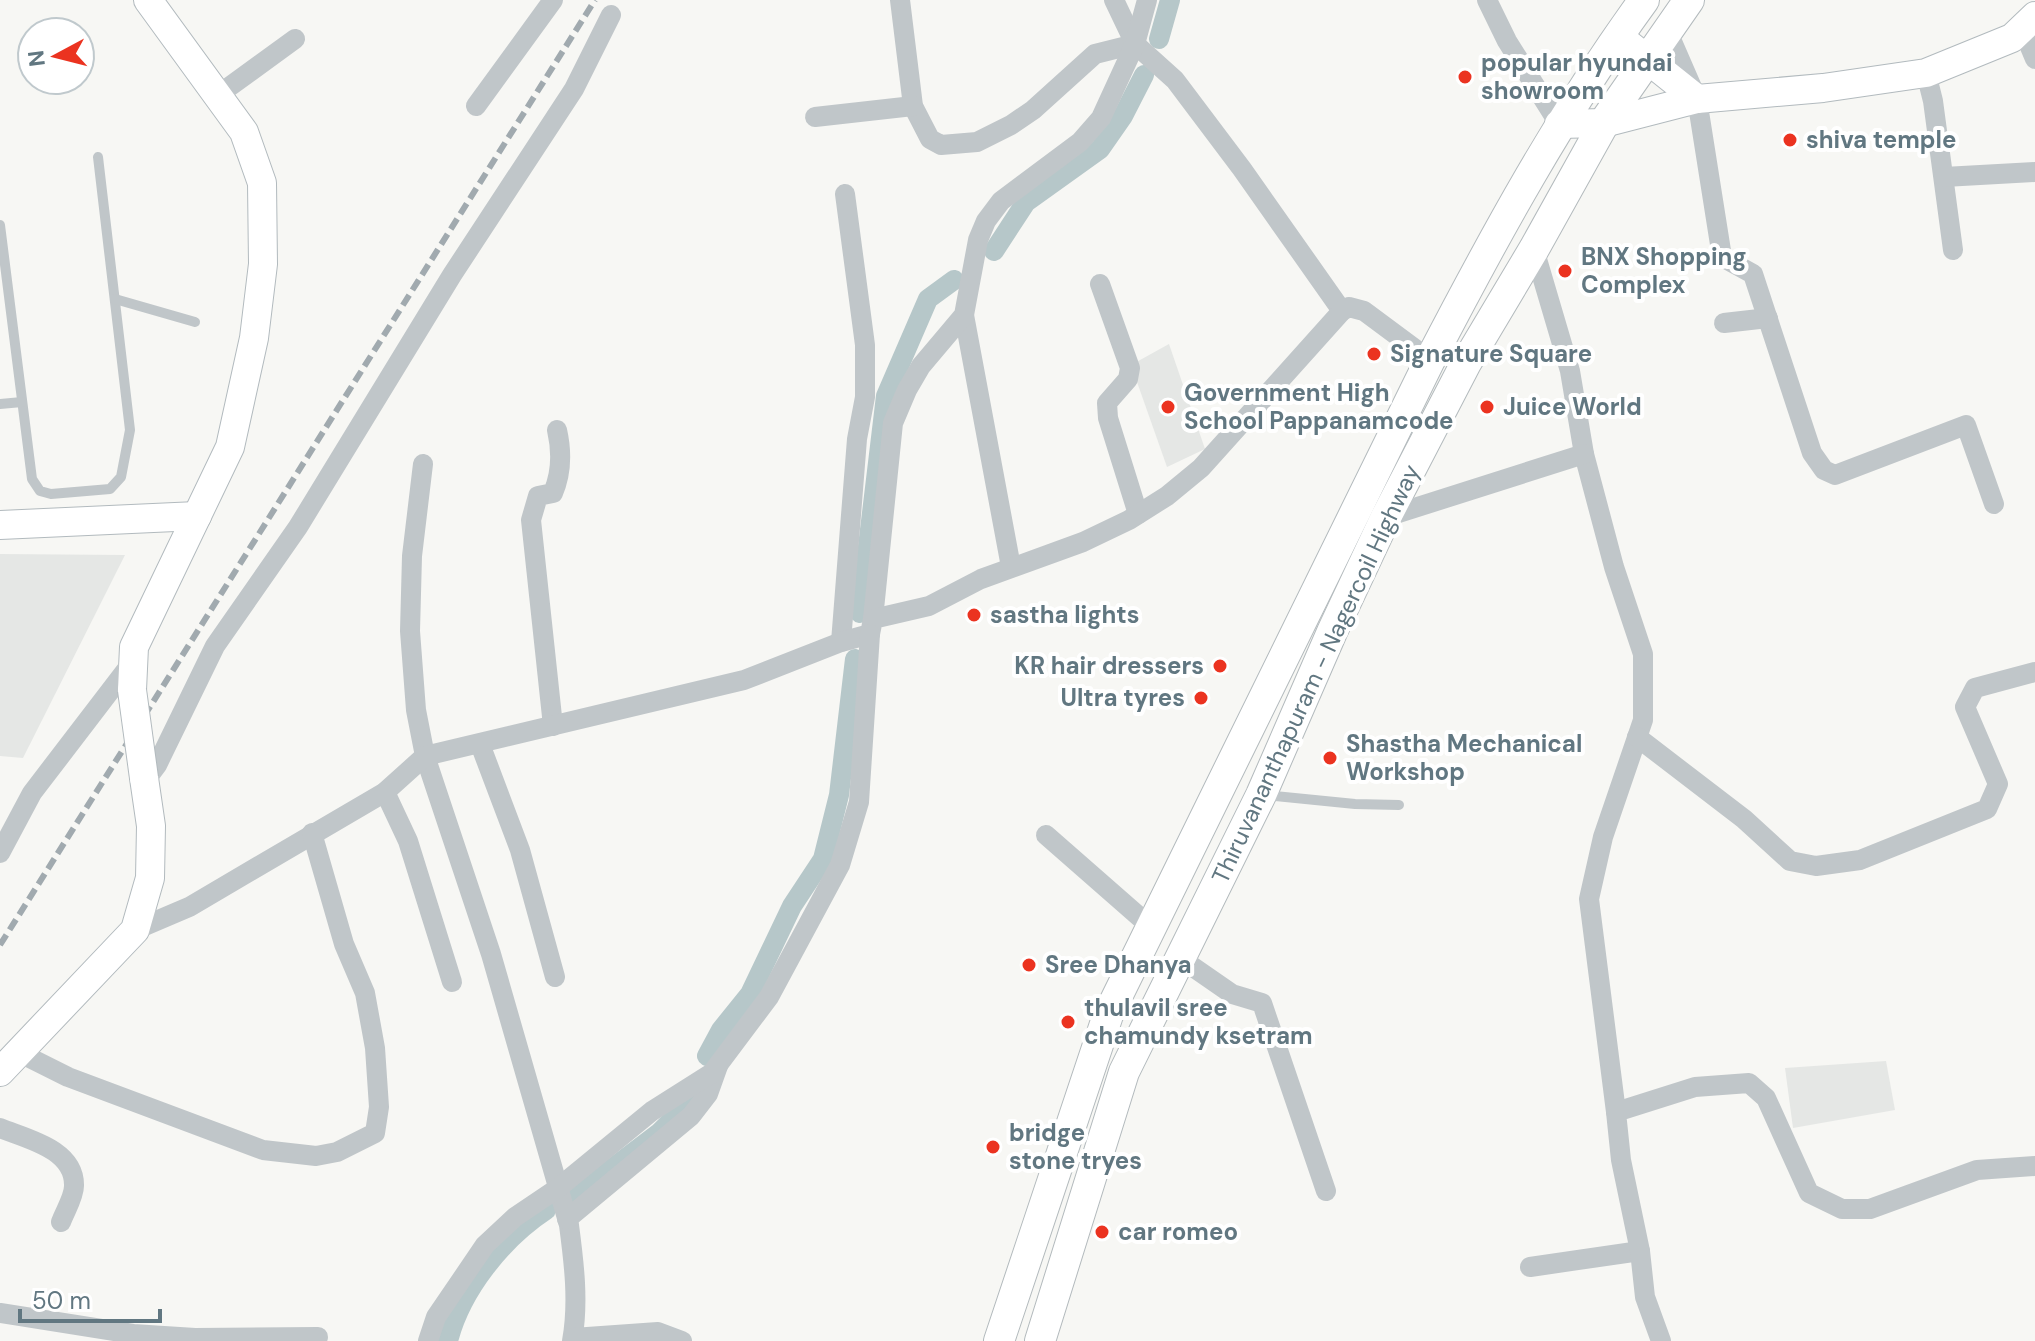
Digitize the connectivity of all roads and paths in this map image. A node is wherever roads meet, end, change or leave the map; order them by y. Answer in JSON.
{"nodes":[{"id":1,"x":148,"y":0,"type":"edge"},
{"id":2,"x":553,"y":0,"type":"edge"},
{"id":3,"x":900,"y":0,"type":"edge"},
{"id":4,"x":1114,"y":0,"type":"edge"},
{"id":5,"x":1147,"y":0,"type":"edge"},
{"id":6,"x":1487,"y":0,"type":"edge"},
{"id":7,"x":1644,"y":0,"type":"edge"},
{"id":8,"x":1689,"y":0,"type":"edge"},
{"id":9,"x":611,"y":15,"type":"dead end"},
{"id":10,"x":2028,"y":22,"type":"edge"},
{"id":11,"x":1667,"y":30,"type":"junction"},
{"id":12,"x":1618,"y":36,"type":"junction"},
{"id":13,"x":295,"y":39,"type":"dead end"},
{"id":14,"x":1135,"y":44,"type":"junction"},
{"id":15,"x":2035,"y":59,"type":"edge"},
{"id":16,"x":1645,"y":60,"type":"junction"},
{"id":17,"x":1926,"y":73,"type":"junction"},
{"id":18,"x":218,"y":95,"type":"junction"},
{"id":19,"x":1697,"y":99,"type":"junction"},
{"id":20,"x":476,"y":106,"type":"dead end"},
{"id":21,"x":913,"y":106,"type":"junction"},
{"id":22,"x":815,"y":117,"type":"dead end"},
{"id":23,"x":1604,"y":123,"type":"junction"},
{"id":24,"x":1559,"y":124,"type":"junction"},
{"id":25,"x":98,"y":157,"type":"dead end"},
{"id":26,"x":2035,"y":172,"type":"edge"},
{"id":27,"x":1944,"y":177,"type":"junction"},
{"id":28,"x":845,"y":194,"type":"dead end"},
{"id":29,"x":0,"y":225,"type":"edge"},
{"id":30,"x":1534,"y":249,"type":"junction"},
{"id":31,"x":1953,"y":250,"type":"dead end"},
{"id":32,"x":1100,"y":284,"type":"dead end"},
{"id":33,"x":115,"y":299,"type":"junction"},
{"id":34,"x":1342,"y":311,"type":"junction"},
{"id":35,"x":964,"y":315,"type":"junction"},
{"id":36,"x":1768,"y":318,"type":"junction"},
{"id":37,"x":195,"y":322,"type":"dead end"},
{"id":38,"x":1724,"y":323,"type":"dead end"},
{"id":39,"x":1430,"y":360,"type":"junction"},
{"id":40,"x":22,"y":402,"type":"junction"},
{"id":41,"x":0,"y":404,"type":"edge"},
{"id":42,"x":557,"y":430,"type":"dead end"},
{"id":43,"x":1584,"y":454,"type":"junction"},
{"id":44,"x":423,"y":464,"type":"dead end"},
{"id":45,"x":1994,"y":504,"type":"dead end"},
{"id":46,"x":1138,"y":514,"type":"junction"},
{"id":47,"x":197,"y":516,"type":"junction"},
{"id":48,"x":1386,"y":517,"type":"junction"},
{"id":49,"x":0,"y":525,"type":"edge"},
{"id":50,"x":1011,"y":567,"type":"junction"},
{"id":51,"x":871,"y":627,"type":"junction"},
{"id":52,"x":841,"y":642,"type":"junction"},
{"id":53,"x":133,"y":661,"type":"junction"},
{"id":54,"x":2035,"y":672,"type":"edge"},
{"id":55,"x":553,"y":726,"type":"junction"},
{"id":56,"x":1637,"y":737,"type":"junction"},
{"id":57,"x":480,"y":744,"type":"junction"},
{"id":58,"x":425,"y":756,"type":"junction"},
{"id":59,"x":144,"y":779,"type":"junction"},
{"id":60,"x":385,"y":792,"type":"junction"},
{"id":61,"x":1261,"y":795,"type":"junction"},
{"id":62,"x":1399,"y":805,"type":"dead end"},
{"id":63,"x":312,"y":833,"type":"junction"},
{"id":64,"x":1046,"y":835,"type":"dead end"},
{"id":65,"x":0,"y":853,"type":"edge"},
{"id":66,"x":1151,"y":927,"type":"junction"},
{"id":67,"x":135,"y":930,"type":"junction"},
{"id":68,"x":1180,"y":958,"type":"junction"},
{"id":69,"x":555,"y":977,"type":"dead end"},
{"id":70,"x":452,"y":982,"type":"dead end"},
{"id":71,"x":9,"y":1062,"type":"edge"},
{"id":72,"x":718,"y":1066,"type":"junction"},
{"id":73,"x":1616,"y":1112,"type":"junction"},
{"id":74,"x":0,"y":1128,"type":"edge"},
{"id":75,"x":2035,"y":1166,"type":"edge"},
{"id":76,"x":558,"y":1188,"type":"junction"},
{"id":77,"x":1326,"y":1191,"type":"dead end"},
{"id":78,"x":567,"y":1219,"type":"junction"},
{"id":79,"x":61,"y":1222,"type":"dead end"},
{"id":80,"x":1640,"y":1251,"type":"junction"},
{"id":81,"x":1530,"y":1267,"type":"dead end"},
{"id":82,"x":0,"y":1313,"type":"edge"},
{"id":83,"x":318,"y":1337,"type":"dead end"},
{"id":84,"x":572,"y":1339,"type":"edge"},
{"id":85,"x":428,"y":1341,"type":"edge"},
{"id":86,"x":682,"y":1341,"type":"edge"},
{"id":87,"x":999,"y":1341,"type":"edge"},
{"id":88,"x":1040,"y":1341,"type":"edge"},
{"id":89,"x":1661,"y":1341,"type":"edge"}],
"edges":[{"from":1,"to":18,"type":"main road"},
{"from":2,"to":20,"type":"street"},
{"from":3,"to":21,"type":"street"},
{"from":4,"to":14,"type":"street"},
{"from":5,"to":14,"type":"street"},
{"from":6,"to":24,"type":"street"},
{"from":7,"to":12,"type":"main road","name":"Thiruvananthapuram - Nagercoil Highway"},
{"from":8,"to":11,"type":"main road","name":"Thiruvananthapuram - Nagercoil Highway"},
{"from":9,"to":59,"type":"street"},
{"from":10,"to":15,"type":"street"},
{"from":10,"to":17,"type":"main road"},
{"from":11,"to":16,"type":"main road","name":"Thiruvananthapuram - Nagercoil Highway"},
{"from":11,"to":19,"type":"street"},
{"from":12,"to":16,"type":"main road"},
{"from":12,"to":24,"type":"main road","name":"Thiruvananthapuram - Nagercoil Highway"},
{"from":13,"to":18,"type":"street"},
{"from":14,"to":21,"type":"street"},
{"from":14,"to":34,"type":"street"},
{"from":14,"to":35,"type":"street"},
{"from":16,"to":19,"type":"main road"},
{"from":16,"to":23,"type":"main road","name":"Thiruvananthapuram - Nagercoil Highway"},
{"from":17,"to":19,"type":"main road"},
{"from":17,"to":27,"type":"street"},
{"from":18,"to":47,"type":"main road"},
{"from":19,"to":23,"type":"main road"},
{"from":19,"to":36,"type":"street"},
{"from":21,"to":22,"type":"street"},
{"from":23,"to":24,"type":"main road"},
{"from":23,"to":30,"type":"main road","name":"Thiruvananthapuram - Nagercoil Highway"},
{"from":24,"to":39,"type":"main road","name":"Thiruvananthapuram - Nagercoil Highway"},
{"from":25,"to":33,"type":"lane"},
{"from":26,"to":27,"type":"street"},
{"from":27,"to":31,"type":"street"},
{"from":28,"to":52,"type":"street"},
{"from":29,"to":40,"type":"lane"},
{"from":30,"to":43,"type":"street"},
{"from":30,"to":48,"type":"main road","name":"Thiruvananthapuram - Nagercoil Highway"},
{"from":32,"to":46,"type":"street"},
{"from":33,"to":37,"type":"lane"},
{"from":33,"to":40,"type":"lane"},
{"from":34,"to":39,"type":"street"},
{"from":34,"to":46,"type":"street"},
{"from":35,"to":50,"type":"street"},
{"from":35,"to":51,"type":"street"},
{"from":36,"to":38,"type":"street"},
{"from":36,"to":45,"type":"street"},
{"from":39,"to":66,"type":"main road","name":"Thiruvananthapuram - Nagercoil Highway"},
{"from":40,"to":41,"type":"lane"},
{"from":42,"to":55,"type":"street"},
{"from":43,"to":48,"type":"street"},
{"from":43,"to":56,"type":"street"},
{"from":44,"to":58,"type":"street"},
{"from":46,"to":50,"type":"street"},
{"from":47,"to":49,"type":"main road"},
{"from":47,"to":53,"type":"main road"},
{"from":48,"to":61,"type":"main road","name":"Thiruvananthapuram - Nagercoil Highway"},
{"from":50,"to":51,"type":"street"},
{"from":51,"to":52,"type":"street"},
{"from":51,"to":72,"type":"street"},
{"from":52,"to":55,"type":"street"},
{"from":53,"to":59,"type":"main road","bridge":true},
{"from":53,"to":65,"type":"street"},
{"from":54,"to":56,"type":"street"},
{"from":55,"to":57,"type":"street"},
{"from":56,"to":73,"type":"street"},
{"from":57,"to":58,"type":"street"},
{"from":57,"to":69,"type":"street"},
{"from":58,"to":60,"type":"street"},
{"from":58,"to":76,"type":"street"},
{"from":59,"to":67,"type":"main road"},
{"from":60,"to":63,"type":"street"},
{"from":60,"to":70,"type":"street"},
{"from":61,"to":62,"type":"lane"},
{"from":61,"to":68,"type":"main road","name":"Thiruvananthapuram - Nagercoil Highway"},
{"from":63,"to":67,"type":"street"},
{"from":63,"to":71,"type":"street"},
{"from":64,"to":66,"type":"street"},
{"from":66,"to":87,"type":"main road","name":"Thiruvananthapuram - Nagercoil Highway"},
{"from":67,"to":71,"type":"main road"},
{"from":68,"to":77,"type":"street"},
{"from":68,"to":88,"type":"main road","name":"Thiruvananthapuram - Nagercoil Highway"},
{"from":72,"to":76,"type":"street"},
{"from":72,"to":78,"type":"street"},
{"from":73,"to":75,"type":"street"},
{"from":73,"to":80,"type":"street"},
{"from":74,"to":79,"type":"street"},
{"from":76,"to":78,"type":"street"},
{"from":76,"to":85,"type":"street"},
{"from":78,"to":84,"type":"street"},
{"from":80,"to":81,"type":"street"},
{"from":80,"to":89,"type":"street"},
{"from":82,"to":83,"type":"street"},
{"from":84,"to":86,"type":"street"}]}
